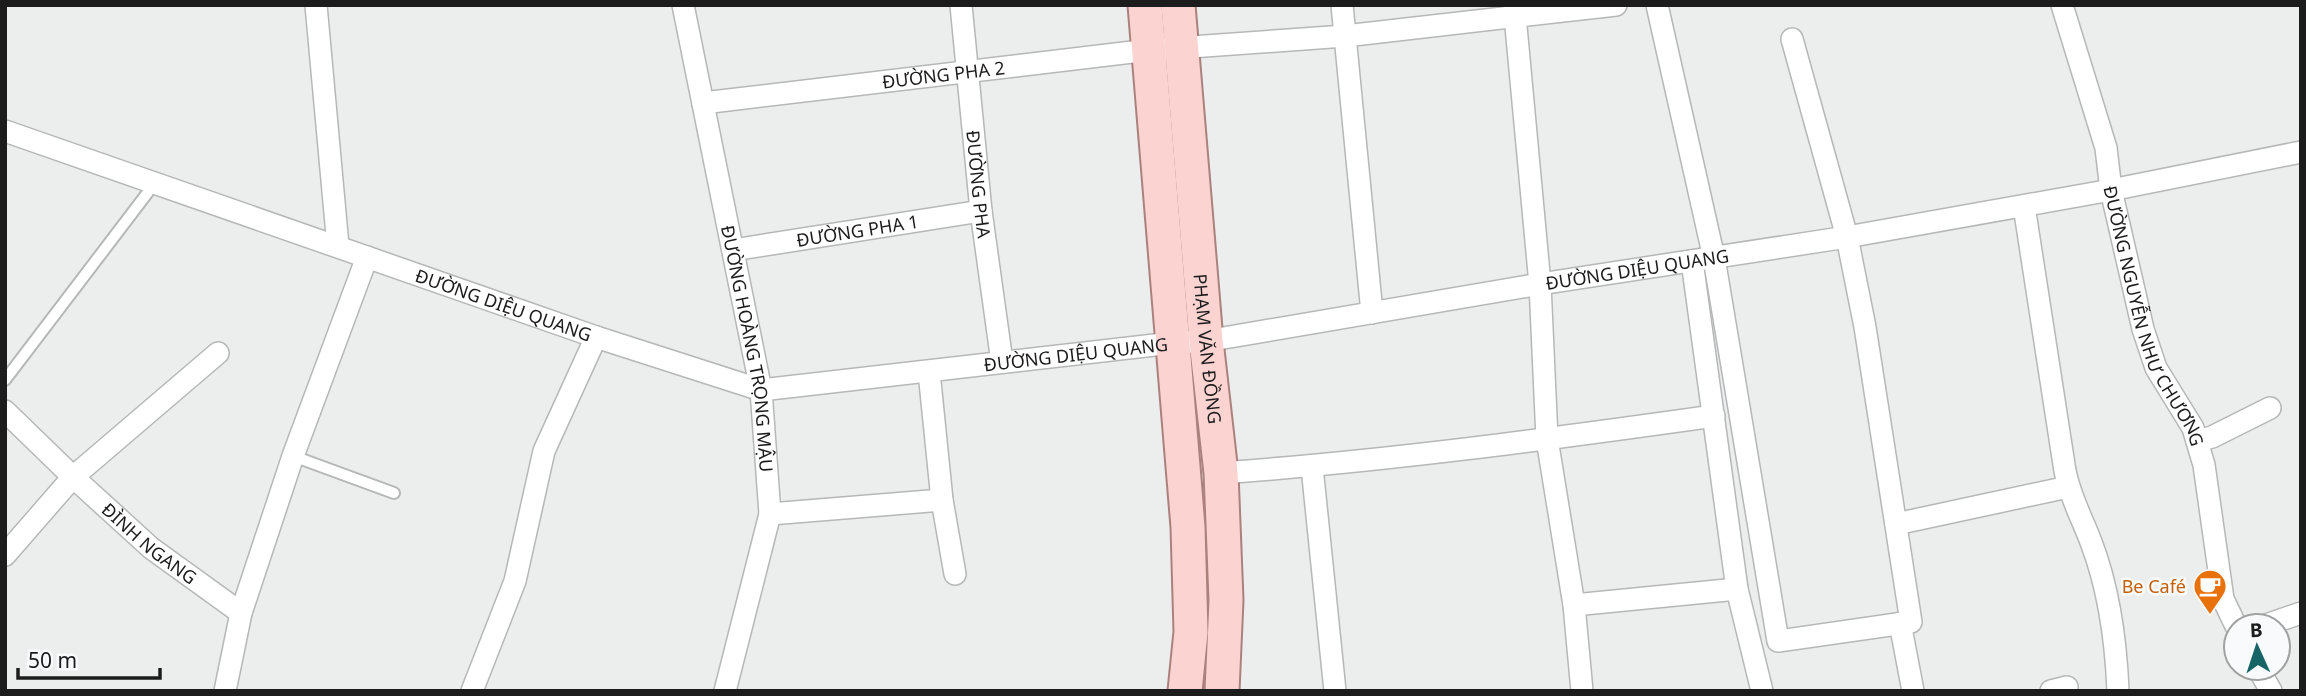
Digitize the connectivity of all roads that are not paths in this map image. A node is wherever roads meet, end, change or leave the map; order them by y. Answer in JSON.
{"nodes":[{"id":1,"x":316,"y":5,"type":"edge"},
{"id":2,"x":683,"y":5,"type":"edge"},
{"id":3,"x":961,"y":5,"type":"edge"},
{"id":4,"x":1145,"y":5,"type":"edge"},
{"id":5,"x":1178,"y":5,"type":"edge"},
{"id":6,"x":1342,"y":5,"type":"edge"},
{"id":7,"x":1616,"y":5,"type":"edge"},
{"id":8,"x":1657,"y":5,"type":"edge"},
{"id":9,"x":2062,"y":5,"type":"edge"},
{"id":10,"x":1514,"y":11,"type":"edge"},
{"id":11,"x":1345,"y":36,"type":"junction"},
{"id":12,"x":1792,"y":39,"type":"dead end"},
{"id":13,"x":1182,"y":47,"type":"junction"},
{"id":14,"x":1149,"y":50,"type":"junction"},
{"id":15,"x":967,"y":70,"type":"junction"},
{"id":16,"x":703,"y":103,"type":"junction"},
{"id":17,"x":5,"y":131,"type":"edge"},
{"id":18,"x":2301,"y":152,"type":"edge"},
{"id":19,"x":155,"y":183,"type":"junction"},
{"id":20,"x":2111,"y":190,"type":"junction"},
{"id":21,"x":2024,"y":206,"type":"junction"},
{"id":22,"x":981,"y":211,"type":"junction"},
{"id":23,"x":1847,"y":237,"type":"junction"},
{"id":24,"x":338,"y":246,"type":"junction"},
{"id":25,"x":733,"y":250,"type":"junction"},
{"id":26,"x":367,"y":257,"type":"junction"},
{"id":27,"x":1714,"y":258,"type":"junction"},
{"id":28,"x":1692,"y":261,"type":"junction"},
{"id":29,"x":1540,"y":284,"type":"junction"},
{"id":30,"x":1372,"y":313,"type":"junction"},
{"id":31,"x":596,"y":337,"type":"junction"},
{"id":32,"x":1206,"y":341,"type":"junction"},
{"id":33,"x":1171,"y":343,"type":"junction"},
{"id":34,"x":218,"y":353,"type":"dead end"},
{"id":35,"x":1002,"y":362,"type":"junction"},
{"id":36,"x":929,"y":372,"type":"junction"},
{"id":37,"x":5,"y":380,"type":"edge"},
{"id":38,"x":761,"y":390,"type":"junction"},
{"id":39,"x":2270,"y":408,"type":"dead end"},
{"id":40,"x":5,"y":411,"type":"edge"},
{"id":41,"x":1714,"y":416,"type":"junction"},
{"id":42,"x":1547,"y":439,"type":"junction"},
{"id":43,"x":2197,"y":441,"type":"junction"},
{"id":44,"x":293,"y":456,"type":"junction"},
{"id":45,"x":1312,"y":467,"type":"junction"},
{"id":46,"x":1221,"y":473,"type":"junction"},
{"id":47,"x":73,"y":477,"type":"junction"},
{"id":48,"x":2068,"y":487,"type":"junction"},
{"id":49,"x":394,"y":494,"type":"dead end"},
{"id":50,"x":943,"y":500,"type":"junction"},
{"id":51,"x":770,"y":514,"type":"junction"},
{"id":52,"x":1896,"y":524,"type":"junction"},
{"id":53,"x":5,"y":555,"type":"edge"},
{"id":54,"x":954,"y":574,"type":"dead end"},
{"id":55,"x":1737,"y":589,"type":"junction"},
{"id":56,"x":1574,"y":605,"type":"junction"},
{"id":57,"x":2229,"y":612,"type":"edge"},
{"id":58,"x":241,"y":613,"type":"junction"},
{"id":59,"x":1900,"y":623,"type":"junction"},
{"id":60,"x":225,"y":691,"type":"edge"},
{"id":61,"x":472,"y":691,"type":"edge"},
{"id":62,"x":724,"y":691,"type":"edge"},
{"id":63,"x":1185,"y":691,"type":"edge"},
{"id":64,"x":1222,"y":691,"type":"edge"},
{"id":65,"x":1335,"y":691,"type":"edge"},
{"id":66,"x":1582,"y":691,"type":"edge"},
{"id":67,"x":1762,"y":691,"type":"edge"},
{"id":68,"x":1913,"y":691,"type":"edge"},
{"id":69,"x":2118,"y":691,"type":"edge"}],
"edges":[{"from":1,"to":24,"type":"street"},
{"from":2,"to":16,"type":"street","name":"ĐƯỜNG HOÀNG TRỌNG MẬU"},
{"from":3,"to":15,"type":"street","name":"ĐƯỜNG PHA"},
{"from":4,"to":14,"type":"main road","name":"PHẠM VĂN ĐỒNG"},
{"from":5,"to":13,"type":"main road","name":"PHẠM VĂN ĐỒNG"},
{"from":6,"to":11,"type":"street"},
{"from":7,"to":10,"type":"street","name":"ĐƯỜNG PHA 2"},
{"from":8,"to":27,"type":"street"},
{"from":9,"to":20,"type":"street","name":"ĐƯỜNG NGUYỄN NHƯ CHƯƠNG"},
{"from":10,"to":11,"type":"street","name":"ĐƯỜNG PHA 2"},
{"from":10,"to":29,"type":"street"},
{"from":11,"to":13,"type":"street","name":"ĐƯỜNG PHA 2"},
{"from":11,"to":30,"type":"street"},
{"from":12,"to":23,"type":"street"},
{"from":13,"to":14,"type":"street","name":"ĐƯỜNG PHA 2"},
{"from":13,"to":32,"type":"main road","name":"PHẠM VĂN ĐỒNG"},
{"from":14,"to":15,"type":"street","name":"ĐƯỜNG PHA 2"},
{"from":14,"to":33,"type":"main road","name":"PHẠM VĂN ĐỒNG"},
{"from":15,"to":16,"type":"street","name":"ĐƯỜNG PHA 2"},
{"from":15,"to":22,"type":"street","name":"ĐƯỜNG PHA"},
{"from":16,"to":25,"type":"street","name":"ĐƯỜNG HOÀNG TRỌNG MẬU"},
{"from":17,"to":19,"type":"street","name":"ĐƯỜNG DIỆU QUANG"},
{"from":18,"to":20,"type":"street","name":"ĐƯỜNG DIỆU QUANG"},
{"from":19,"to":24,"type":"street","name":"ĐƯỜNG DIỆU QUANG"},
{"from":19,"to":37,"type":"lane"},
{"from":20,"to":21,"type":"street","name":"ĐƯỜNG DIỆU QUANG"},
{"from":20,"to":43,"type":"street","name":"ĐƯỜNG NGUYỄN NHƯ CHƯƠNG"},
{"from":21,"to":23,"type":"street","name":"ĐƯỜNG DIỆU QUANG"},
{"from":21,"to":48,"type":"street"},
{"from":22,"to":25,"type":"street","name":"ĐƯỜNG PHA 1"},
{"from":22,"to":35,"type":"street","name":"ĐƯỜNG PHA"},
{"from":23,"to":27,"type":"street","name":"ĐƯỜNG DIỆU QUANG"},
{"from":23,"to":52,"type":"street"},
{"from":24,"to":26,"type":"street","name":"ĐƯỜNG DIỆU QUANG"},
{"from":25,"to":38,"type":"street","name":"ĐƯỜNG HOÀNG TRỌNG MẬU"},
{"from":26,"to":31,"type":"street","name":"ĐƯỜNG DIỆU QUANG"},
{"from":26,"to":44,"type":"street"},
{"from":27,"to":28,"type":"street","name":"ĐƯỜNG DIỆU QUANG"},
{"from":27,"to":59,"type":"street"},
{"from":28,"to":29,"type":"street","name":"ĐƯỜNG DIỆU QUANG"},
{"from":28,"to":41,"type":"street"},
{"from":29,"to":30,"type":"street","name":"ĐƯỜNG DIỆU QUANG"},
{"from":29,"to":42,"type":"street"},
{"from":30,"to":32,"type":"street","name":"ĐƯỜNG DIỆU QUANG"},
{"from":31,"to":38,"type":"street","name":"ĐƯỜNG DIỆU QUANG"},
{"from":31,"to":61,"type":"street"},
{"from":32,"to":33,"type":"street","name":"ĐƯỜNG DIỆU QUANG"},
{"from":32,"to":46,"type":"main road","name":"PHẠM VĂN ĐỒNG"},
{"from":33,"to":35,"type":"street","name":"ĐƯỜNG DIỆU QUANG"},
{"from":33,"to":63,"type":"main road","name":"PHẠM VĂN ĐỒNG"},
{"from":34,"to":47,"type":"street"},
{"from":35,"to":36,"type":"street","name":"ĐƯỜNG DIỆU QUANG"},
{"from":36,"to":38,"type":"street","name":"ĐƯỜNG DIỆU QUANG"},
{"from":36,"to":50,"type":"street"},
{"from":38,"to":51,"type":"street","name":"ĐƯỜNG HOÀNG TRỌNG MẬU"},
{"from":39,"to":43,"type":"street"},
{"from":40,"to":47,"type":"street","name":"ĐÌNH NGANG"},
{"from":41,"to":42,"type":"street"},
{"from":41,"to":55,"type":"street"},
{"from":42,"to":45,"type":"street"},
{"from":42,"to":56,"type":"street"},
{"from":43,"to":57,"type":"street","name":"ĐƯỜNG NGUYỄN NHƯ CHƯƠNG"},
{"from":44,"to":49,"type":"lane"},
{"from":44,"to":58,"type":"street"},
{"from":45,"to":46,"type":"street"},
{"from":45,"to":65,"type":"street"},
{"from":46,"to":64,"type":"main road","name":"PHẠM VĂN ĐỒNG"},
{"from":47,"to":53,"type":"street"},
{"from":47,"to":58,"type":"street","name":"ĐÌNH NGANG"},
{"from":48,"to":52,"type":"street"},
{"from":48,"to":69,"type":"street"},
{"from":50,"to":51,"type":"street"},
{"from":50,"to":54,"type":"street"},
{"from":51,"to":62,"type":"street","name":"ĐƯỜNG HOÀNG TRỌNG MẬU"},
{"from":52,"to":59,"type":"street"},
{"from":55,"to":56,"type":"street"},
{"from":55,"to":67,"type":"street"},
{"from":56,"to":66,"type":"street"},
{"from":58,"to":60,"type":"street"},
{"from":59,"to":68,"type":"street"}]}
